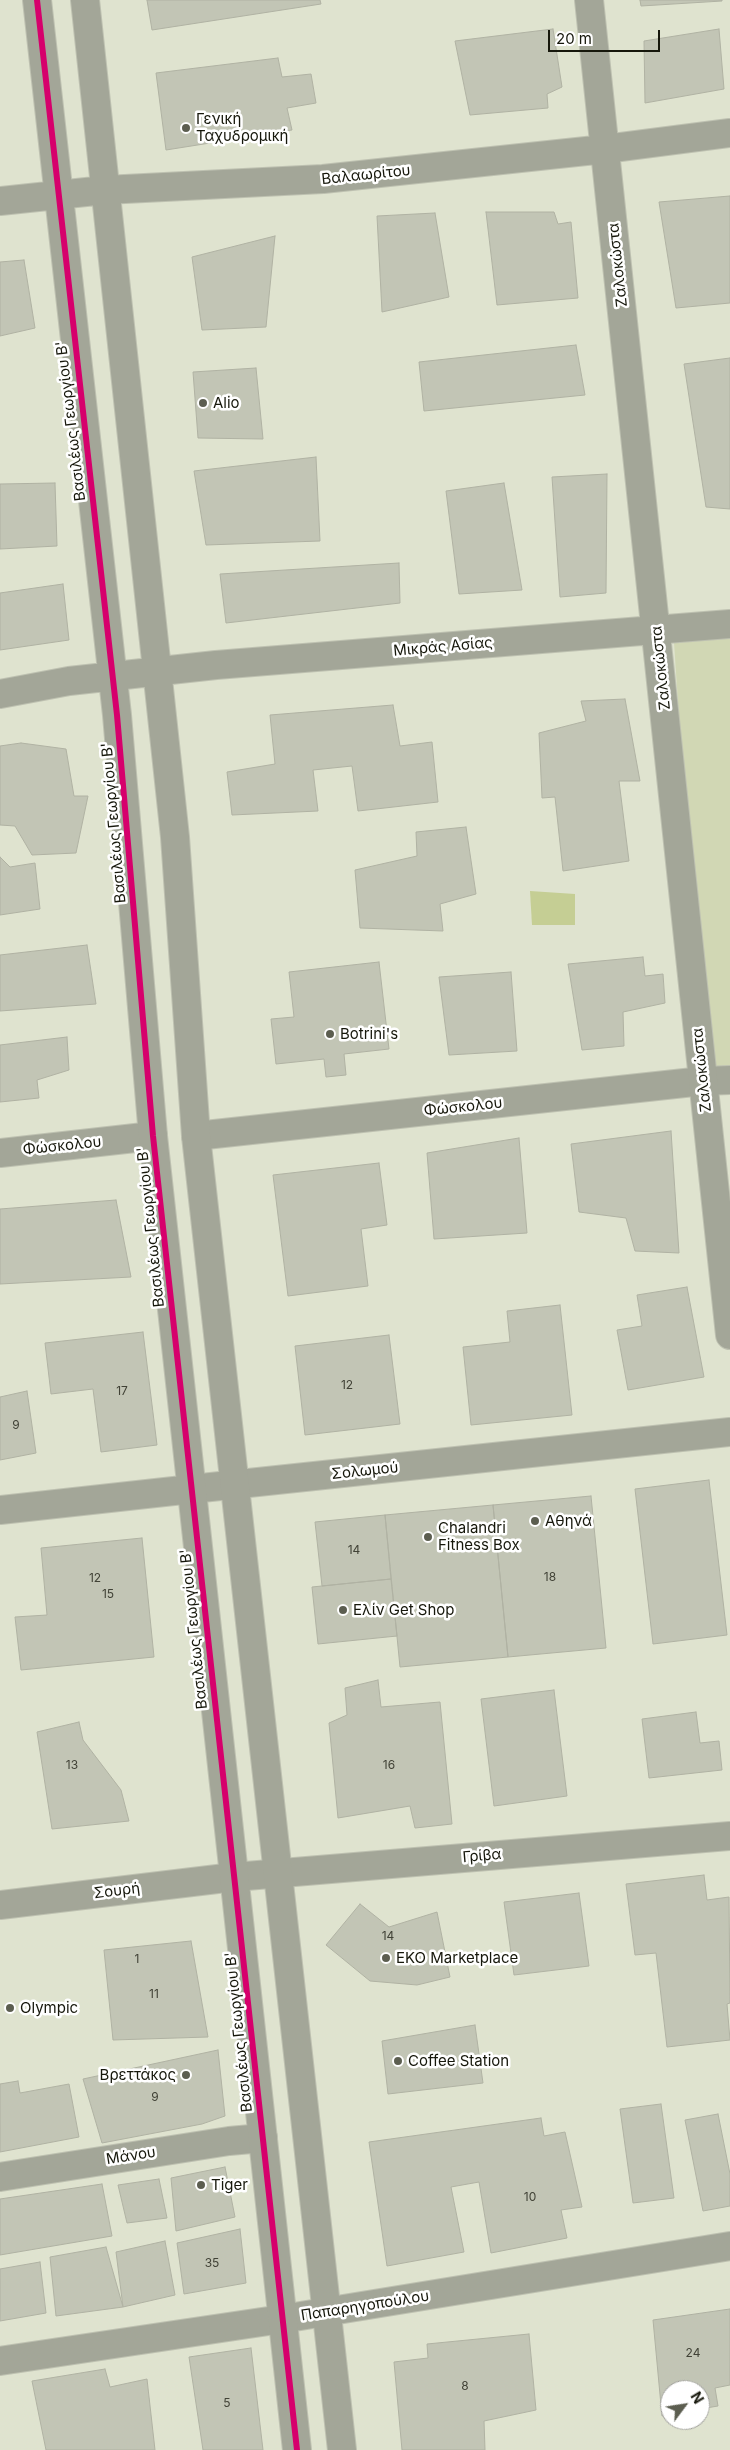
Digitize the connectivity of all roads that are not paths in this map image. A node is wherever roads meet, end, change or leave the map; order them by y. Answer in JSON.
{"nodes":[{"id":1,"x":37,"y":0,"type":"edge"},
{"id":2,"x":85,"y":0,"type":"edge"},
{"id":3,"x":589,"y":0,"type":"edge"},
{"id":4,"x":730,"y":133,"type":"edge"},
{"id":5,"x":605,"y":149,"type":"junction"},
{"id":6,"x":105,"y":190,"type":"junction"},
{"id":7,"x":58,"y":194,"type":"junction"},
{"id":8,"x":0,"y":201,"type":"edge"},
{"id":9,"x":730,"y":624,"type":"edge"},
{"id":10,"x":657,"y":629,"type":"junction"},
{"id":11,"x":156,"y":671,"type":"junction"},
{"id":12,"x":112,"y":676,"type":"junction"},
{"id":13,"x":0,"y":694,"type":"edge"},
{"id":14,"x":730,"y":1080,"type":"edge"},
{"id":15,"x":703,"y":1081,"type":"junction"},
{"id":16,"x":153,"y":1136,"type":"junction"},
{"id":17,"x":196,"y":1136,"type":"junction"},
{"id":18,"x":0,"y":1153,"type":"edge"},
{"id":19,"x":730,"y":1335,"type":"edge"},
{"id":20,"x":730,"y":1432,"type":"edge"},
{"id":21,"x":234,"y":1484,"type":"junction"},
{"id":22,"x":192,"y":1489,"type":"junction"},
{"id":23,"x":0,"y":1510,"type":"edge"},
{"id":24,"x":730,"y":1836,"type":"edge"},
{"id":25,"x":277,"y":1873,"type":"junction"},
{"id":26,"x":234,"y":1877,"type":"junction"},
{"id":27,"x":0,"y":1905,"type":"edge"},
{"id":28,"x":263,"y":2138,"type":"junction"},
{"id":29,"x":0,"y":2177,"type":"edge"},
{"id":30,"x":730,"y":2246,"type":"edge"},
{"id":31,"x":326,"y":2312,"type":"junction"},
{"id":32,"x":282,"y":2319,"type":"junction"},
{"id":33,"x":0,"y":2361,"type":"edge"},
{"id":34,"x":297,"y":2450,"type":"edge"},
{"id":35,"x":342,"y":2450,"type":"edge"}],
"edges":[{"from":1,"to":7,"type":"street","name":"Βασιλέως Γεωργίου Β'"},
{"from":2,"to":6,"type":"street"},
{"from":3,"to":5,"type":"street","name":"Ζαλοκώστα"},
{"from":4,"to":5,"type":"street","name":"Βαλαωρίτου"},
{"from":5,"to":6,"type":"street","name":"Βαλαωρίτου"},
{"from":5,"to":10,"type":"street","name":"Ζαλοκώστα"},
{"from":6,"to":7,"type":"street","name":"Βαλαωρίτου"},
{"from":6,"to":11,"type":"street"},
{"from":7,"to":8,"type":"street","name":"Βαλαωρίτου"},
{"from":7,"to":12,"type":"street","name":"Βασιλέως Γεωργίου Β'"},
{"from":9,"to":10,"type":"street","name":"Μικράς Ασίας"},
{"from":10,"to":11,"type":"street","name":"Μικράς Ασίας"},
{"from":10,"to":15,"type":"street","name":"Ζαλοκώστα"},
{"from":11,"to":12,"type":"street","name":"Μικράς Ασίας"},
{"from":11,"to":17,"type":"street"},
{"from":12,"to":13,"type":"street","name":"Μικράς Ασίας"},
{"from":12,"to":16,"type":"street","name":"Βασιλέως Γεωργίου Β'"},
{"from":14,"to":15,"type":"street","name":"Φώσκολου"},
{"from":15,"to":17,"type":"street","name":"Φώσκολου"},
{"from":15,"to":19,"type":"street","name":"Ζαλοκώστα"},
{"from":16,"to":18,"type":"street","name":"Φώσκολου"},
{"from":16,"to":22,"type":"street","name":"Βασιλέως Γεωργίου Β'"},
{"from":17,"to":21,"type":"street"},
{"from":20,"to":21,"type":"street","name":"Σολωμού"},
{"from":21,"to":22,"type":"street","name":"Σολωμού"},
{"from":21,"to":25,"type":"street"},
{"from":22,"to":23,"type":"street","name":"Σολωμού"},
{"from":22,"to":26,"type":"street","name":"Βασιλέως Γεωργίου Β'"},
{"from":24,"to":25,"type":"street","name":"Γρίβα"},
{"from":25,"to":26,"type":"street","name":"Γρίβα"},
{"from":25,"to":31,"type":"street"},
{"from":26,"to":27,"type":"street","name":"Σουρή"},
{"from":26,"to":28,"type":"street","name":"Βασιλέως Γεωργίου Β'"},
{"from":28,"to":29,"type":"street","name":"Μάνου"},
{"from":28,"to":32,"type":"street","name":"Βασιλέως Γεωργίου Β'"},
{"from":30,"to":31,"type":"street","name":"Παπαρηγοπούλου"},
{"from":31,"to":32,"type":"street","name":"Παπαρηγοπούλου"},
{"from":31,"to":35,"type":"street"},
{"from":32,"to":33,"type":"street","name":"Παπαρηγοπούλου"},
{"from":32,"to":34,"type":"street","name":"Βασιλέως Γεωργίου Β'"}]}
